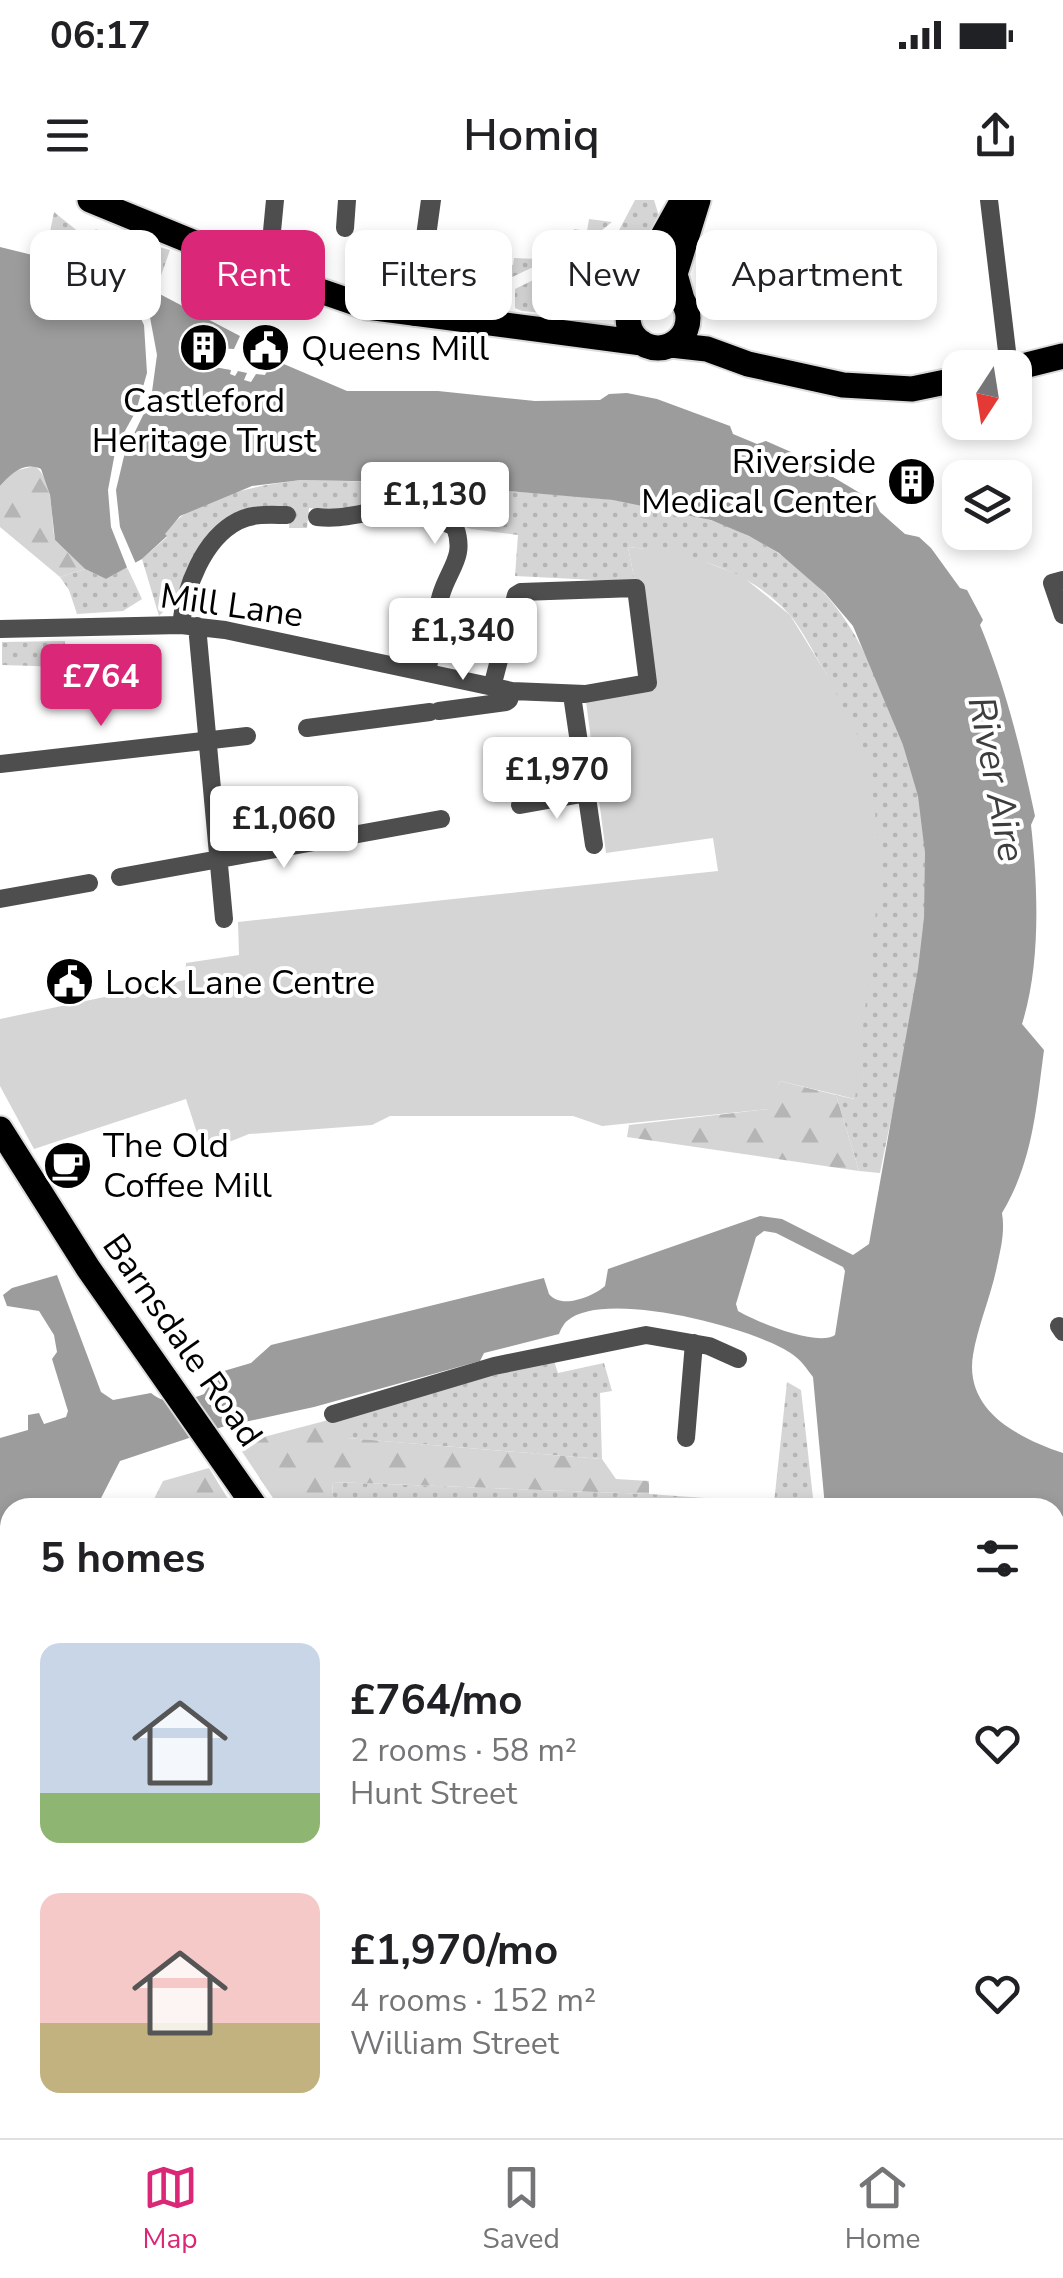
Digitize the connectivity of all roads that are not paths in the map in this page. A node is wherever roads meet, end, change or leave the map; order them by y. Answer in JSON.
{"nodes":[{"id":1,"x":275,"y":200,"type":"edge"},
{"id":2,"x":430,"y":200,"type":"edge"},
{"id":3,"x":682,"y":200,"type":"edge"},
{"id":4,"x":698,"y":200,"type":"edge"},
{"id":5,"x":988,"y":200,"type":"edge"},
{"id":6,"x":94,"y":201,"type":"edge"},
{"id":7,"x":272,"y":230,"type":"edge"},
{"id":8,"x":426,"y":230,"type":"edge"},
{"id":9,"x":666,"y":230,"type":"edge"},
{"id":10,"x":181,"y":236,"type":"edge"},
{"id":11,"x":676,"y":298,"type":"edge"},
{"id":12,"x":685,"y":307,"type":"junction"},
{"id":13,"x":446,"y":320,"type":"edge"},
{"id":14,"x":616,"y":320,"type":"edge"},
{"id":15,"x":631,"y":320,"type":"edge"},
{"id":16,"x":596,"y":339,"type":"junction"},
{"id":17,"x":642,"y":344,"type":"junction"},
{"id":18,"x":671,"y":345,"type":"junction"},
{"id":19,"x":707,"y":349,"type":"junction"},
{"id":20,"x":1009,"y":350,"type":"edge"},
{"id":21,"x":1063,"y":356,"type":"edge"},
{"id":22,"x":1032,"y":363,"type":"edge"},
{"id":23,"x":942,"y":383,"type":"edge"},
{"id":24,"x":287,"y":515,"type":"dead end"},
{"id":25,"x":317,"y":517,"type":"dead end"},
{"id":26,"x":1063,"y":580,"type":"edge"},
{"id":27,"x":1063,"y":615,"type":"edge"},
{"id":28,"x":189,"y":625,"type":"junction"},
{"id":29,"x":0,"y":629,"type":"edge"},
{"id":30,"x":428,"y":673,"type":"junction"},
{"id":31,"x":492,"y":687,"type":"junction"},
{"id":32,"x":512,"y":691,"type":"junction"},
{"id":33,"x":572,"y":695,"type":"junction"},
{"id":34,"x":307,"y":728,"type":"dead end"},
{"id":35,"x":247,"y":736,"type":"dead end"},
{"id":36,"x":208,"y":742,"type":"junction"},
{"id":37,"x":0,"y":764,"type":"edge"},
{"id":38,"x":587,"y":793,"type":"junction"},
{"id":39,"x":520,"y":805,"type":"dead end"},
{"id":40,"x":440,"y":819,"type":"dead end"},
{"id":41,"x":594,"y":845,"type":"dead end"},
{"id":42,"x":218,"y":859,"type":"junction"},
{"id":43,"x":120,"y":877,"type":"dead end"},
{"id":44,"x":89,"y":883,"type":"dead end"},
{"id":45,"x":0,"y":899,"type":"edge"},
{"id":46,"x":224,"y":919,"type":"dead end"},
{"id":47,"x":0,"y":1130,"type":"edge"},
{"id":48,"x":694,"y":1343,"type":"junction"},
{"id":49,"x":738,"y":1358,"type":"dead end"},
{"id":50,"x":333,"y":1414,"type":"dead end"},
{"id":51,"x":686,"y":1438,"type":"dead end"},
{"id":52,"x":249,"y":1498,"type":"edge"}],
"edges":[{"from":1,"to":7,"type":"street"},
{"from":2,"to":8,"type":"street"},
{"from":3,"to":9,"type":"main road"},
{"from":4,"to":12,"type":"main road"},
{"from":5,"to":20,"type":"street"},
{"from":6,"to":10,"type":"main road"},
{"from":11,"to":12,"type":"main road"},
{"from":12,"to":18,"type":"main road"},
{"from":12,"to":19,"type":"main road"},
{"from":13,"to":16,"type":"main road"},
{"from":14,"to":16,"type":"main road"},
{"from":15,"to":17,"type":"main road"},
{"from":16,"to":17,"type":"main road"},
{"from":17,"to":18,"type":"main road"},
{"from":18,"to":19,"type":"main road"},
{"from":19,"to":23,"type":"main road"},
{"from":21,"to":22,"type":"main road"},
{"from":24,"to":28,"type":"street"},
{"from":25,"to":30,"type":"street"},
{"from":26,"to":27,"type":"street"},
{"from":28,"to":29,"type":"street","name":"Mill Lane"},
{"from":28,"to":30,"type":"street","name":"Mill Lane"},
{"from":28,"to":36,"type":"street"},
{"from":30,"to":31,"type":"street","name":"Mill Lane"},
{"from":31,"to":32,"type":"street","name":"Mill Lane"},
{"from":31,"to":33,"type":"street","name":"Mill Lane"},
{"from":32,"to":33,"type":"street","name":"Mill Lane"},
{"from":32,"to":34,"type":"street"},
{"from":33,"to":38,"type":"street"},
{"from":35,"to":36,"type":"street"},
{"from":36,"to":37,"type":"street"},
{"from":36,"to":42,"type":"street"},
{"from":38,"to":39,"type":"street"},
{"from":38,"to":41,"type":"street"},
{"from":40,"to":42,"type":"street"},
{"from":42,"to":43,"type":"street"},
{"from":42,"to":46,"type":"street"},
{"from":44,"to":45,"type":"street"},
{"from":47,"to":52,"type":"main road","name":"Barnsdale Road"},
{"from":48,"to":49,"type":"street"},
{"from":48,"to":50,"type":"street"},
{"from":48,"to":51,"type":"street"}]}
